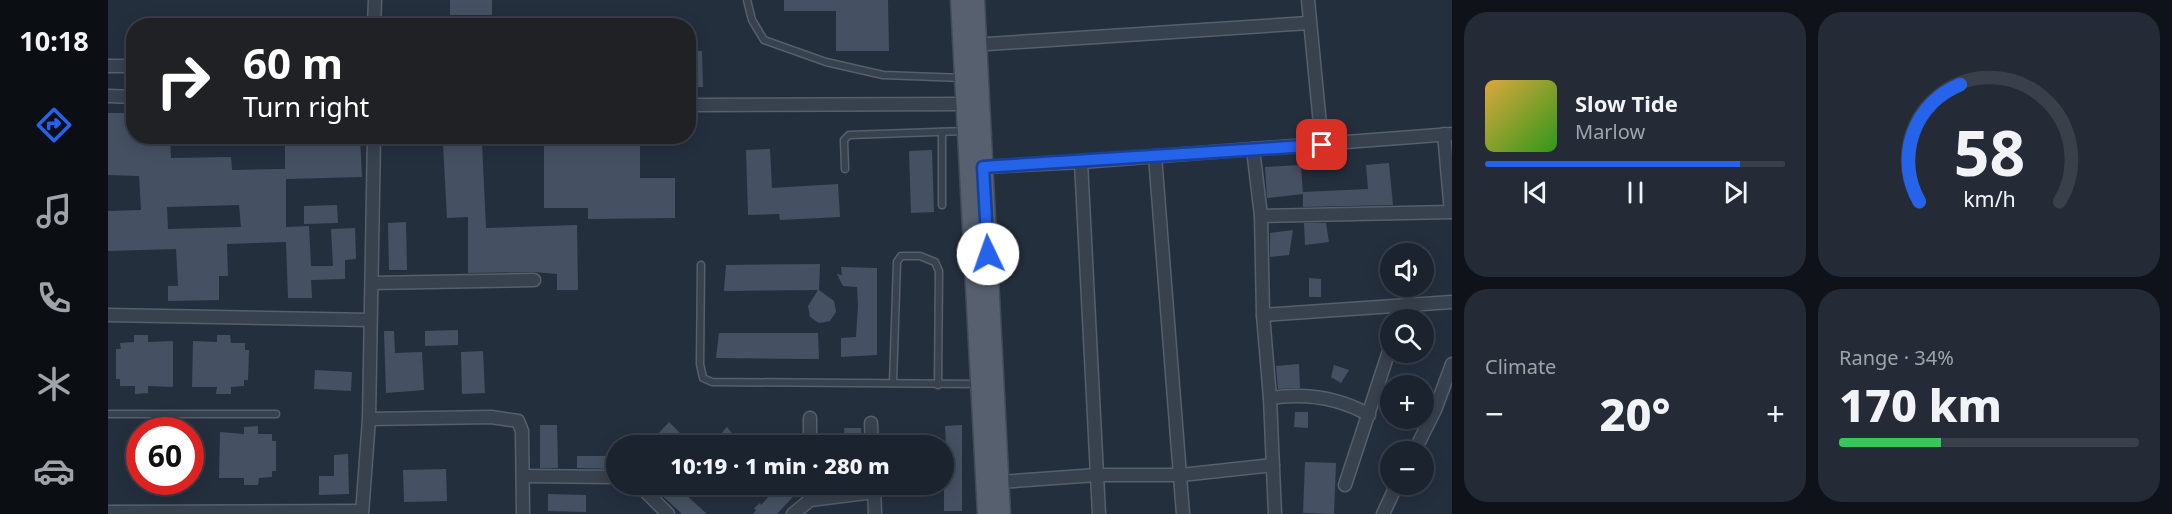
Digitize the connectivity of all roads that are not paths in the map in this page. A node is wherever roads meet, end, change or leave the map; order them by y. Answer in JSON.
{"nodes":[{"id":1,"x":375,"y":0,"type":"edge"},
{"id":2,"x":747,"y":0,"type":"edge"},
{"id":3,"x":960,"y":0,"type":"edge"},
{"id":4,"x":975,"y":0,"type":"edge"},
{"id":5,"x":1308,"y":0,"type":"edge"},
{"id":6,"x":374,"y":18,"type":"edge"},
{"id":7,"x":1309,"y":23,"type":"junction"},
{"id":8,"x":969,"y":46,"type":"junction"},
{"id":9,"x":108,"y":66,"type":"edge"},
{"id":10,"x":126,"y":66,"type":"edge"},
{"id":11,"x":963,"y":78,"type":"junction"},
{"id":12,"x":108,"y":96,"type":"edge"},
{"id":13,"x":126,"y":97,"type":"edge"},
{"id":14,"x":964,"y":104,"type":"junction"},
{"id":15,"x":696,"y":105,"type":"edge"},
{"id":16,"x":966,"y":131,"type":"junction"},
{"id":17,"x":942,"y":132,"type":"junction"},
{"id":18,"x":1448,"y":134,"type":"edge"},
{"id":19,"x":374,"y":144,"type":"edge"},
{"id":20,"x":1322,"y":145,"type":"junction"},
{"id":21,"x":1253,"y":149,"type":"junction"},
{"id":22,"x":1155,"y":156,"type":"junction"},
{"id":23,"x":1081,"y":162,"type":"junction"},
{"id":24,"x":983,"y":167,"type":"junction"},
{"id":25,"x":845,"y":169,"type":"dead end"},
{"id":26,"x":942,"y":205,"type":"dead end"},
{"id":27,"x":1451,"y":212,"type":"edge"},
{"id":28,"x":1261,"y":216,"type":"junction"},
{"id":29,"x":701,"y":265,"type":"dead end"},
{"id":30,"x":534,"y":280,"type":"dead end"},
{"id":31,"x":372,"y":283,"type":"junction"},
{"id":32,"x":1452,"y":302,"type":"edge"},
{"id":33,"x":1405,"y":305,"type":"junction"},
{"id":34,"x":1404,"y":309,"type":"edge"},
{"id":35,"x":108,"y":315,"type":"edge"},
{"id":36,"x":1263,"y":315,"type":"junction"},
{"id":37,"x":983,"y":319,"type":"junction"},
{"id":38,"x":370,"y":320,"type":"junction"},
{"id":39,"x":1385,"y":363,"type":"edge"},
{"id":40,"x":1452,"y":364,"type":"edge"},
{"id":41,"x":893,"y":383,"type":"junction"},
{"id":42,"x":980,"y":384,"type":"junction"},
{"id":43,"x":938,"y":385,"type":"junction"},
{"id":44,"x":1270,"y":398,"type":"junction"},
{"id":45,"x":108,"y":414,"type":"edge"},
{"id":46,"x":276,"y":414,"type":"dead end"},
{"id":47,"x":1369,"y":415,"type":"junction"},
{"id":48,"x":369,"y":418,"type":"junction"},
{"id":49,"x":810,"y":418,"type":"dead end"},
{"id":50,"x":871,"y":423,"type":"dead end"},
{"id":51,"x":810,"y":435,"type":"edge"},
{"id":52,"x":872,"y":435,"type":"edge"},
{"id":53,"x":1420,"y":441,"type":"edge"},
{"id":54,"x":1273,"y":465,"type":"junction"},
{"id":55,"x":1097,"y":475,"type":"junction"},
{"id":56,"x":1181,"y":475,"type":"junction"},
{"id":57,"x":524,"y":476,"type":"junction"},
{"id":58,"x":606,"y":477,"type":"edge"},
{"id":59,"x":1000,"y":482,"type":"junction"},
{"id":60,"x":1345,"y":485,"type":"dead end"},
{"id":61,"x":649,"y":495,"type":"edge"},
{"id":62,"x":810,"y":495,"type":"edge"},
{"id":63,"x":837,"y":495,"type":"edge"},
{"id":64,"x":874,"y":495,"type":"edge"},
{"id":65,"x":1392,"y":495,"type":"edge"},
{"id":66,"x":810,"y":500,"type":"junction"},
{"id":67,"x":658,"y":504,"type":"junction"},
{"id":68,"x":108,"y":512,"type":"edge"},
{"id":69,"x":240,"y":513,"type":"edge"},
{"id":70,"x":362,"y":513,"type":"edge"},
{"id":71,"x":523,"y":514,"type":"edge"},
{"id":72,"x":648,"y":514,"type":"edge"},
{"id":73,"x":668,"y":514,"type":"edge"},
{"id":74,"x":793,"y":514,"type":"edge"},
{"id":75,"x":875,"y":514,"type":"edge"},
{"id":76,"x":987,"y":514,"type":"edge"},
{"id":77,"x":1001,"y":514,"type":"edge"},
{"id":78,"x":1099,"y":514,"type":"edge"},
{"id":79,"x":1183,"y":514,"type":"edge"},
{"id":80,"x":1275,"y":514,"type":"edge"},
{"id":81,"x":1383,"y":514,"type":"edge"}],
"edges":[{"from":1,"to":6,"type":"street"},
{"from":2,"to":11,"type":"lane"},
{"from":3,"to":8,"type":"main road"},
{"from":4,"to":8,"type":"main road"},
{"from":5,"to":7,"type":"street"},
{"from":7,"to":8,"type":"street"},
{"from":7,"to":20,"type":"street"},
{"from":8,"to":11,"type":"main road"},
{"from":8,"to":24,"type":"main road"},
{"from":9,"to":10,"type":"street"},
{"from":11,"to":14,"type":"main road"},
{"from":12,"to":13,"type":"street"},
{"from":14,"to":15,"type":"street"},
{"from":14,"to":16,"type":"main road"},
{"from":16,"to":17,"type":"lane"},
{"from":16,"to":37,"type":"main road"},
{"from":17,"to":25,"type":"lane"},
{"from":17,"to":26,"type":"lane"},
{"from":18,"to":20,"type":"street"},
{"from":18,"to":27,"type":"street"},
{"from":19,"to":31,"type":"street"},
{"from":20,"to":21,"type":"street"},
{"from":21,"to":22,"type":"street"},
{"from":21,"to":28,"type":"street"},
{"from":22,"to":23,"type":"street"},
{"from":22,"to":56,"type":"street"},
{"from":23,"to":24,"type":"street"},
{"from":23,"to":55,"type":"street"},
{"from":24,"to":37,"type":"main road"},
{"from":27,"to":28,"type":"street"},
{"from":28,"to":36,"type":"street"},
{"from":29,"to":41,"type":"lane"},
{"from":30,"to":31,"type":"street"},
{"from":31,"to":38,"type":"street"},
{"from":32,"to":33,"type":"street"},
{"from":33,"to":34,"type":"street"},
{"from":33,"to":36,"type":"street"},
{"from":35,"to":38,"type":"street"},
{"from":36,"to":44,"type":"street"},
{"from":37,"to":42,"type":"main road"},
{"from":37,"to":59,"type":"main road"},
{"from":38,"to":48,"type":"street"},
{"from":39,"to":47,"type":"street"},
{"from":40,"to":53,"type":"street"},
{"from":41,"to":43,"type":"lane"},
{"from":41,"to":43,"type":"lane"},
{"from":42,"to":43,"type":"lane"},
{"from":42,"to":76,"type":"main road"},
{"from":44,"to":47,"type":"street"},
{"from":44,"to":54,"type":"street"},
{"from":45,"to":46,"type":"lane"},
{"from":47,"to":60,"type":"street"},
{"from":48,"to":57,"type":"street"},
{"from":48,"to":70,"type":"street"},
{"from":49,"to":51,"type":"street"},
{"from":50,"to":52,"type":"street"},
{"from":54,"to":56,"type":"street"},
{"from":54,"to":80,"type":"street"},
{"from":55,"to":56,"type":"street"},
{"from":55,"to":59,"type":"street"},
{"from":55,"to":78,"type":"street"},
{"from":56,"to":79,"type":"street"},
{"from":57,"to":58,"type":"street"},
{"from":57,"to":71,"type":"street"},
{"from":59,"to":77,"type":"main road"},
{"from":61,"to":67,"type":"street"},
{"from":62,"to":66,"type":"street"},
{"from":63,"to":66,"type":"street"},
{"from":64,"to":75,"type":"street"},
{"from":65,"to":81,"type":"street"},
{"from":66,"to":74,"type":"street"},
{"from":67,"to":72,"type":"street"},
{"from":67,"to":73,"type":"street"},
{"from":68,"to":69,"type":"street"},
{"from":69,"to":70,"type":"street"}]}
